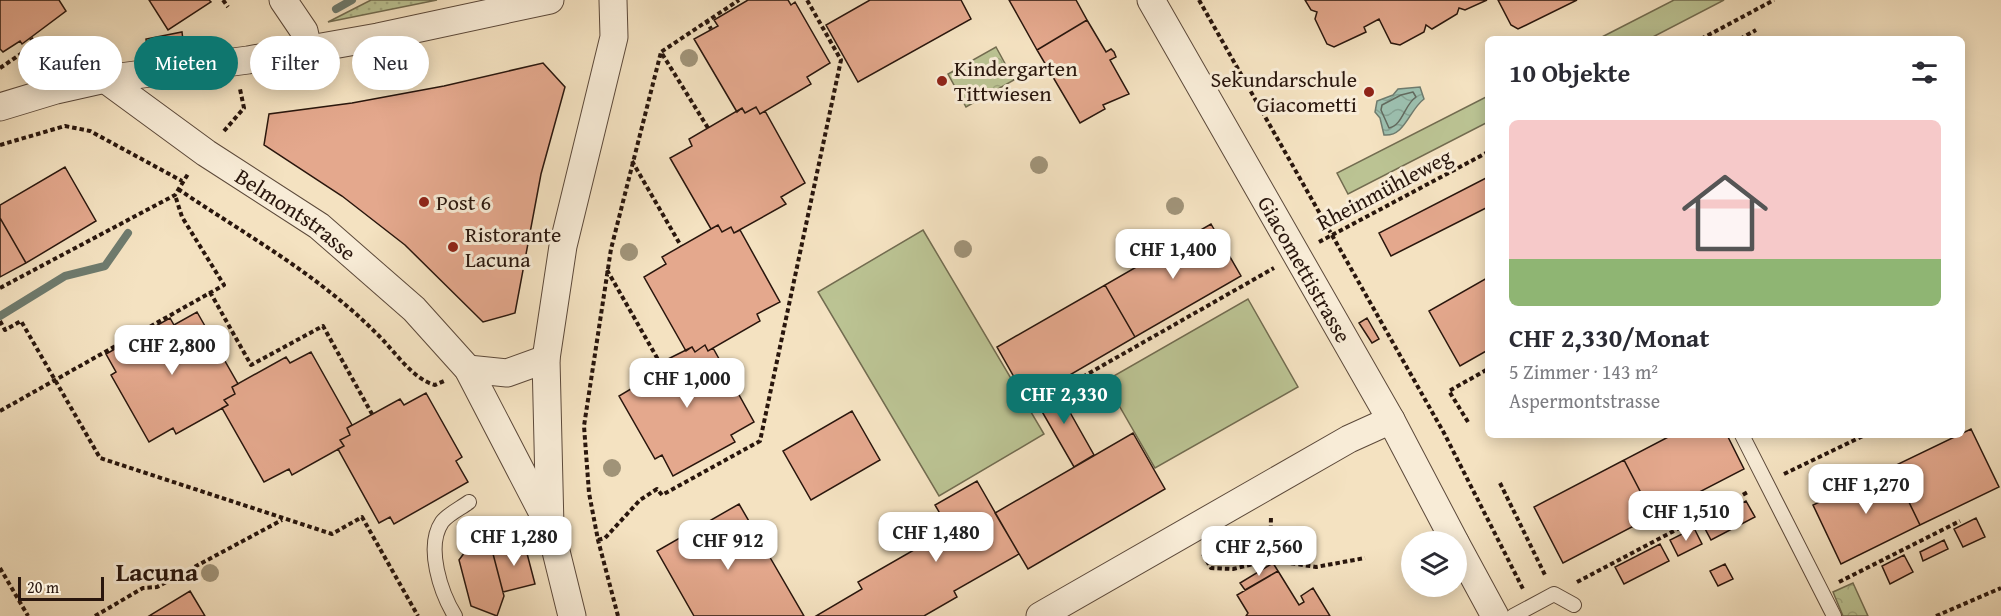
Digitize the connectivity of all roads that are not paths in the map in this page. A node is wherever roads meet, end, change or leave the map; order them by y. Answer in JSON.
{"nodes":[{"id":1,"x":283,"y":0,"type":"edge"},
{"id":2,"x":550,"y":0,"type":"edge"},
{"id":3,"x":613,"y":0,"type":"edge"},
{"id":4,"x":1151,"y":0,"type":"edge"},
{"id":5,"x":305,"y":36,"type":"edge"},
{"id":6,"x":340,"y":43,"type":"edge"},
{"id":7,"x":250,"y":59,"type":"edge"},
{"id":8,"x":122,"y":77,"type":"edge"},
{"id":9,"x":56,"y":90,"type":"edge"},
{"id":10,"x":120,"y":90,"type":"edge"},
{"id":11,"x":0,"y":107,"type":"edge"},
{"id":12,"x":546,"y":359,"type":"junction"},
{"id":13,"x":460,"y":375,"type":"junction"},
{"id":14,"x":1391,"y":420,"type":"junction"},
{"id":15,"x":1744,"y":438,"type":"edge"},
{"id":16,"x":469,"y":502,"type":"dead end"},
{"id":17,"x":550,"y":527,"type":"junction"},
{"id":18,"x":1450,"y":531,"type":"edge"},
{"id":19,"x":1467,"y":564,"type":"edge"},
{"id":20,"x":1574,"y":605,"type":"dead end"},
{"id":21,"x":455,"y":616,"type":"edge"},
{"id":22,"x":572,"y":616,"type":"edge"},
{"id":23,"x":1040,"y":616,"type":"edge"},
{"id":24,"x":1495,"y":616,"type":"edge"},
{"id":25,"x":1513,"y":616,"type":"edge"},
{"id":26,"x":1834,"y":616,"type":"edge"}],
"edges":[{"from":1,"to":5,"type":"street"},
{"from":2,"to":6,"type":"street"},
{"from":3,"to":12,"type":"street","name":"Belmontstrasse"},
{"from":4,"to":14,"type":"street","name":"Giacomettistrasse"},
{"from":7,"to":8,"type":"street"},
{"from":9,"to":11,"type":"street"},
{"from":10,"to":13,"type":"street","name":"Belmontstrasse"},
{"from":12,"to":13,"type":"street"},
{"from":12,"to":17,"type":"street","name":"Belmontstrasse"},
{"from":13,"to":17,"type":"street","name":"Belmontstrasse"},
{"from":14,"to":18,"type":"street","name":"Giacomettistrasse"},
{"from":14,"to":23,"type":"street"},
{"from":15,"to":26,"type":"lane"},
{"from":16,"to":21,"type":"lane"},
{"from":17,"to":22,"type":"street","name":"Belmontstrasse"},
{"from":19,"to":24,"type":"street","name":"Giacomettistrasse"},
{"from":20,"to":25,"type":"lane"}]}
